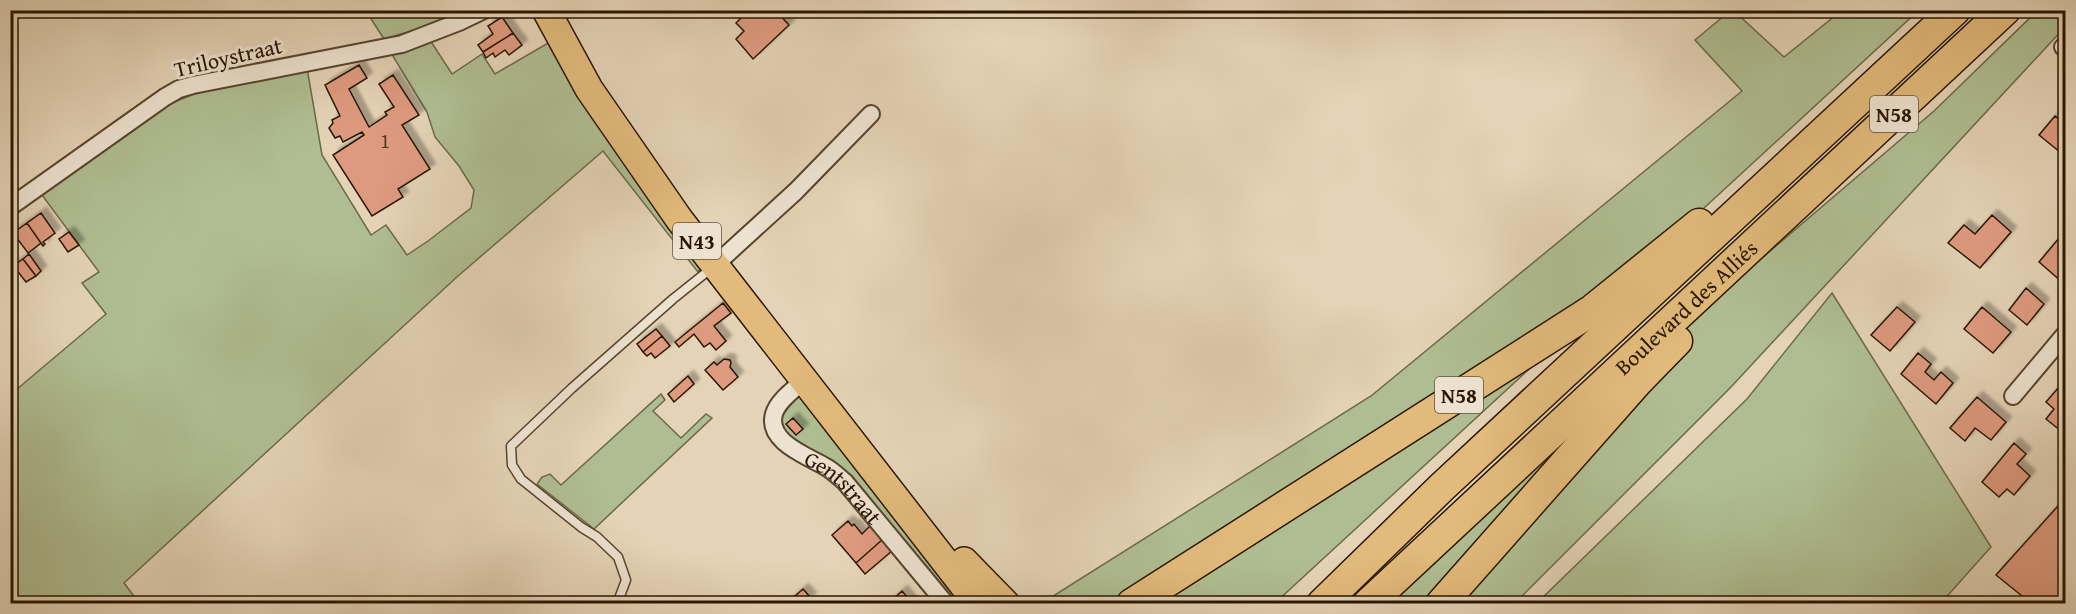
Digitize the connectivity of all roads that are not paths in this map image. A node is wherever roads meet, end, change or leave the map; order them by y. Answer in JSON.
{"nodes":[{"id":1,"x":484,"y":10,"type":"edge"},
{"id":2,"x":546,"y":10,"type":"edge"},
{"id":3,"x":1955,"y":10,"type":"edge"},
{"id":4,"x":2005,"y":10,"type":"edge"},
{"id":5,"x":871,"y":114,"type":"dead end"},
{"id":6,"x":1778,"y":176,"type":"junction"},
{"id":7,"x":10,"y":207,"type":"edge"},
{"id":8,"x":1783,"y":218,"type":"junction"},
{"id":9,"x":715,"y":265,"type":"junction"},
{"id":10,"x":2066,"y":333,"type":"edge"},
{"id":11,"x":805,"y":379,"type":"junction"},
{"id":12,"x":2013,"y":396,"type":"dead end"},
{"id":13,"x":867,"y":458,"type":"junction"},
{"id":14,"x":617,"y":603,"type":"edge"},
{"id":15,"x":946,"y":603,"type":"edge"},
{"id":16,"x":978,"y":603,"type":"edge"},
{"id":17,"x":1006,"y":603,"type":"edge"},
{"id":18,"x":1132,"y":603,"type":"edge"},
{"id":19,"x":1322,"y":603,"type":"edge"},
{"id":20,"x":1368,"y":603,"type":"edge"},
{"id":21,"x":1441,"y":603,"type":"edge"}],
"edges":[{"from":1,"to":7,"type":"street","name":"Triloystraat"},
{"from":2,"to":9,"type":"main road","number":"N43"},
{"from":3,"to":6,"type":"highway","name":"Boulevard des Alliés","number":"N58"},
{"from":4,"to":8,"type":"highway","name":"Boulevard des Alliés","number":"N58"},
{"from":5,"to":9,"type":"street"},
{"from":6,"to":18,"type":"highway","number":"N58"},
{"from":6,"to":19,"type":"highway","name":"Boulevard des Alliés","number":"N58"},
{"from":8,"to":20,"type":"highway","name":"Boulevard des Alliés","number":"N58"},
{"from":8,"to":21,"type":"highway","number":"N58"},
{"from":9,"to":11,"type":"main road","number":"N43"},
{"from":9,"to":14,"type":"lane"},
{"from":10,"to":12,"type":"street"},
{"from":11,"to":13,"type":"main road","number":"N43"},
{"from":11,"to":15,"type":"street","name":"Gentstraat"},
{"from":13,"to":16,"type":"main road","name":"Gentstraat","number":"N43"},
{"from":13,"to":17,"type":"main road","number":"N43"}]}
